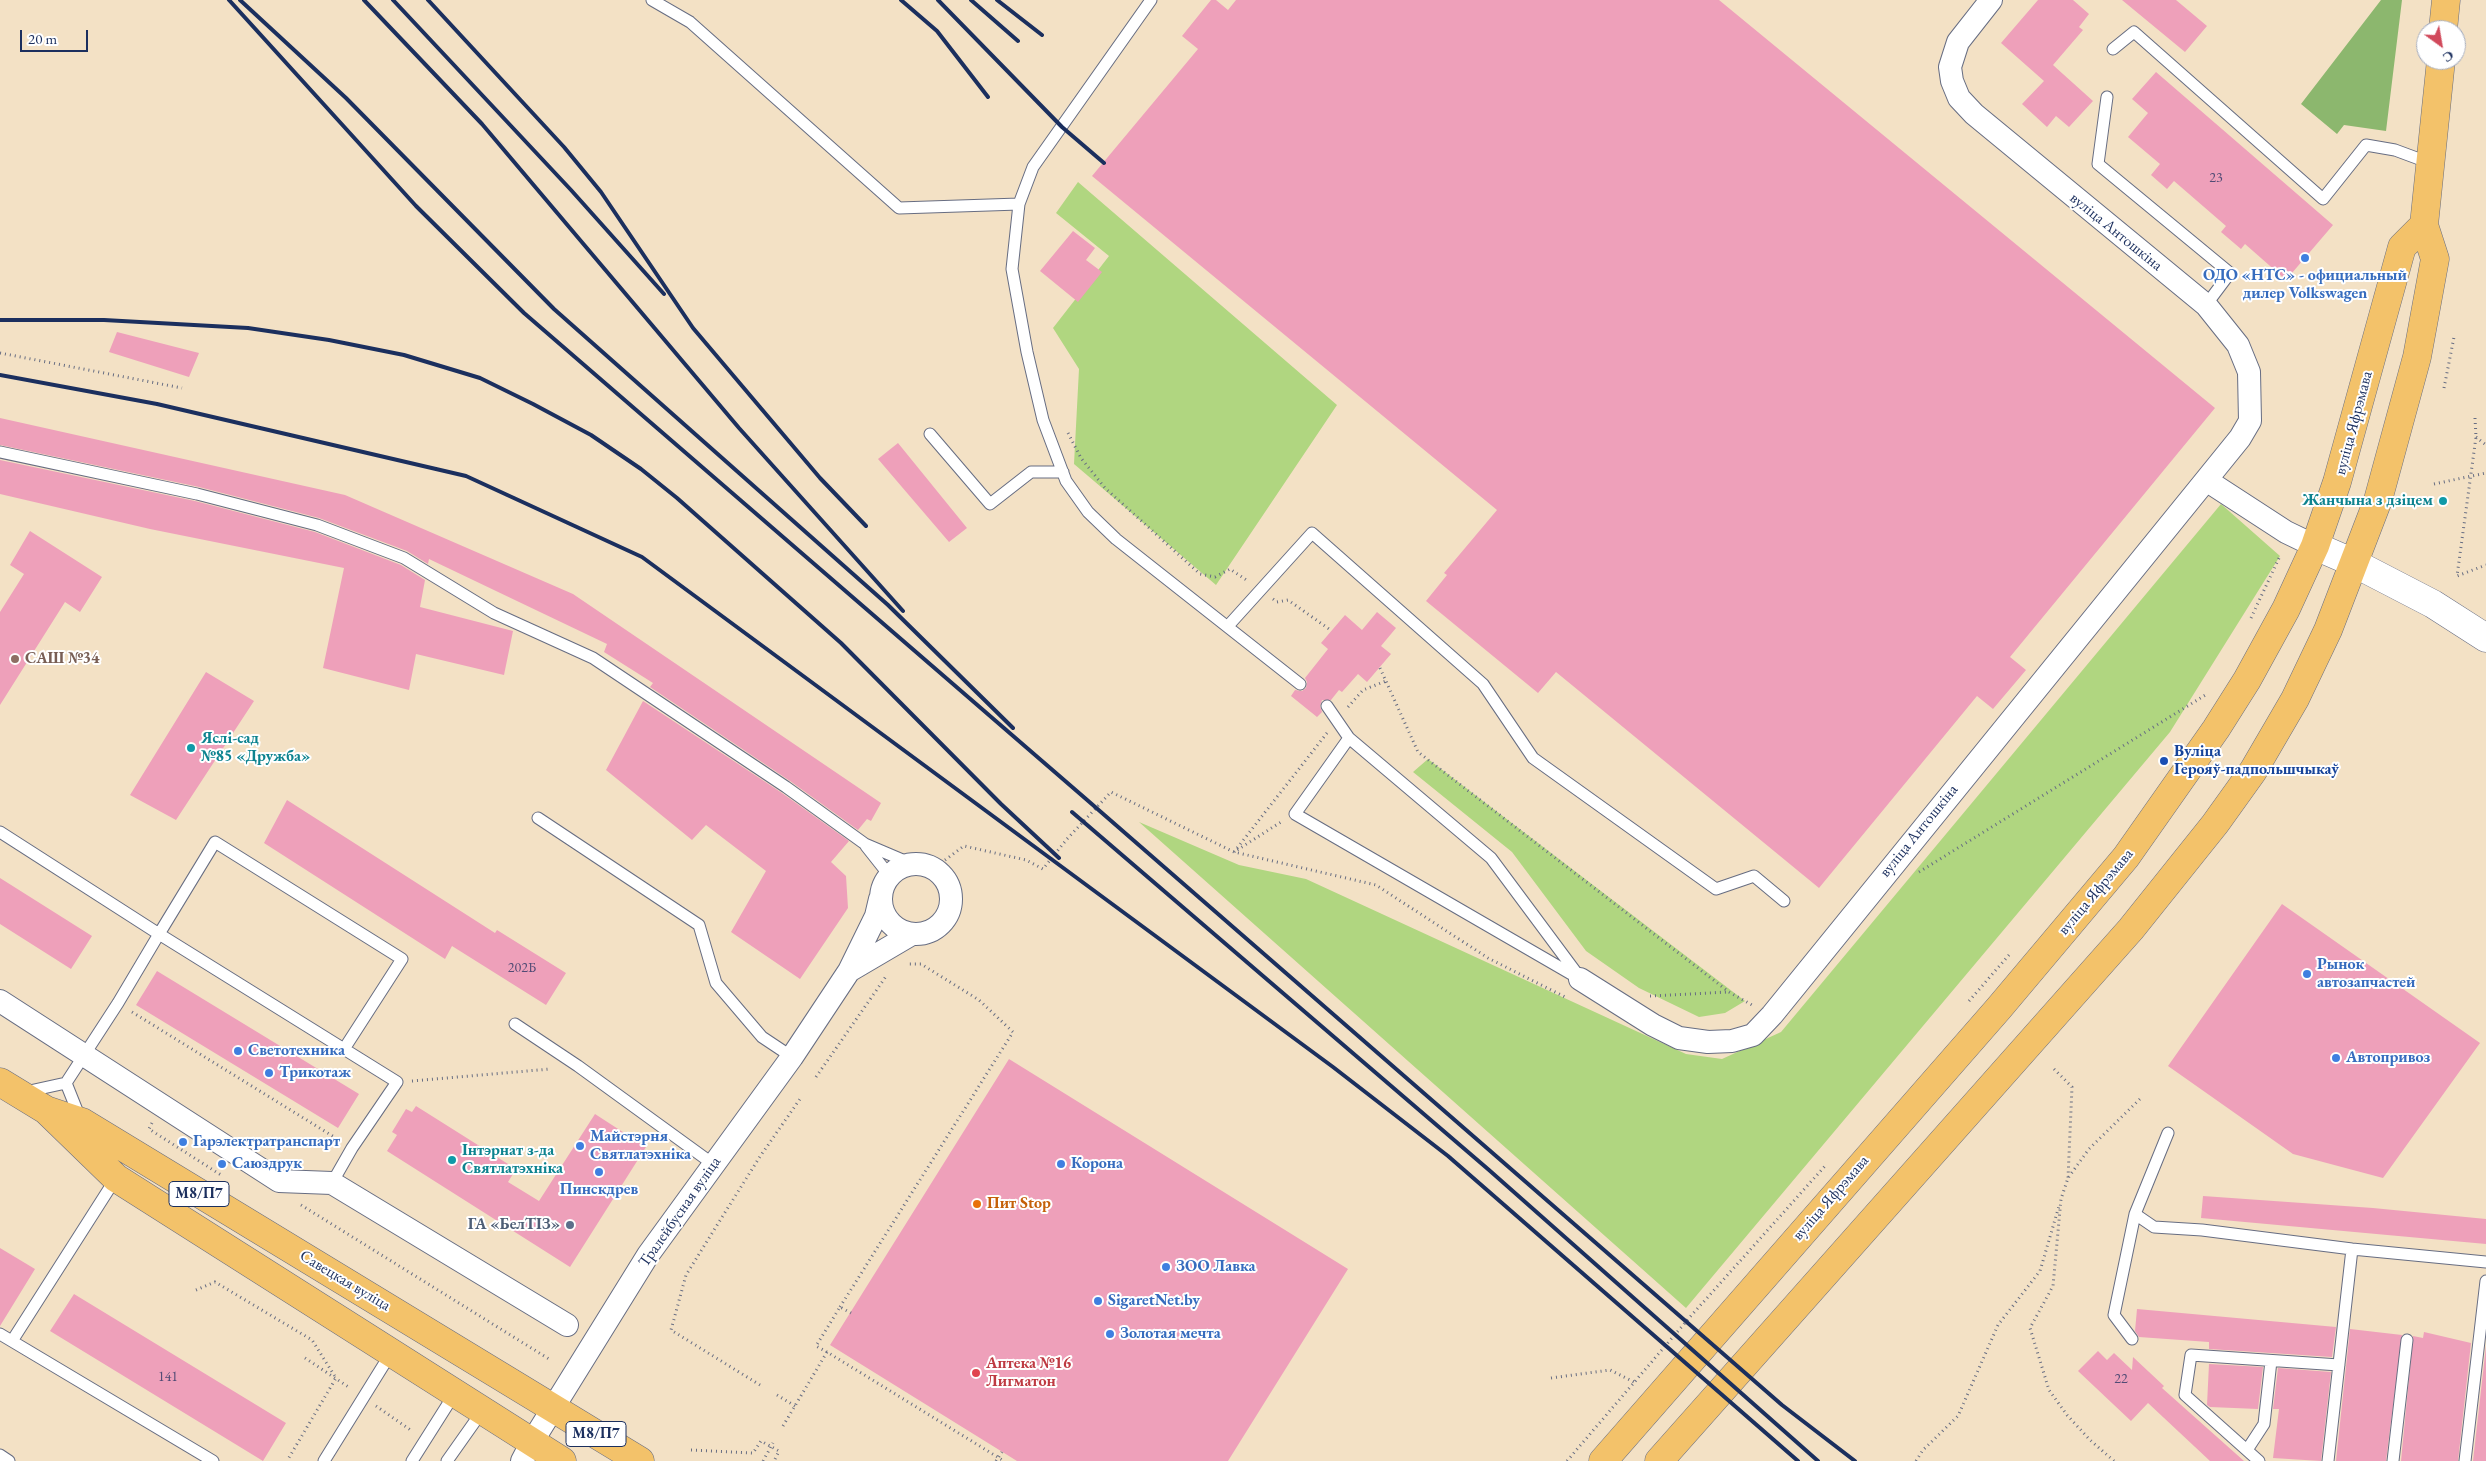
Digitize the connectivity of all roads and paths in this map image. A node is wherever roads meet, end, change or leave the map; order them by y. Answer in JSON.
{"nodes":[{"id":1,"x":652,"y":0,"type":"edge"},
{"id":2,"x":1151,"y":0,"type":"edge"},
{"id":3,"x":1991,"y":0,"type":"edge"},
{"id":4,"x":2446,"y":0,"type":"edge"},
{"id":5,"x":2444,"y":20,"type":"edge"},
{"id":6,"x":2113,"y":49,"type":"dead end"},
{"id":7,"x":2440,"y":70,"type":"edge"},
{"id":8,"x":2107,"y":97,"type":"dead end"},
{"id":9,"x":2432,"y":164,"type":"junction"},
{"id":10,"x":1019,"y":204,"type":"junction"},
{"id":11,"x":2424,"y":226,"type":"junction"},
{"id":12,"x":2206,"y":305,"type":"junction"},
{"id":13,"x":2454,"y":337,"type":"dead end"},
{"id":14,"x":0,"y":353,"type":"edge"},
{"id":15,"x":182,"y":388,"type":"dead end"},
{"id":16,"x":2444,"y":388,"type":"dead end"},
{"id":17,"x":2475,"y":418,"type":"dead end"},
{"id":18,"x":1067,"y":431,"type":"dead end"},
{"id":19,"x":930,"y":434,"type":"dead end"},
{"id":20,"x":2476,"y":437,"type":"junction"},
{"id":21,"x":2486,"y":445,"type":"edge"},
{"id":22,"x":0,"y":452,"type":"edge"},
{"id":23,"x":1063,"y":472,"type":"junction"},
{"id":24,"x":2486,"y":473,"type":"edge"},
{"id":25,"x":2471,"y":475,"type":"junction"},
{"id":26,"x":2206,"y":480,"type":"junction"},
{"id":27,"x":2434,"y":484,"type":"dead end"},
{"id":28,"x":2315,"y":546,"type":"junction"},
{"id":29,"x":2280,"y":556,"type":"dead end"},
{"id":30,"x":2352,"y":562,"type":"junction"},
{"id":31,"x":2486,"y":565,"type":"edge"},
{"id":32,"x":1262,"y":590,"type":"junction"},
{"id":33,"x":2249,"y":620,"type":"dead end"},
{"id":34,"x":1228,"y":626,"type":"junction"},
{"id":35,"x":1332,"y":631,"type":"dead end"},
{"id":36,"x":2486,"y":638,"type":"edge"},
{"id":37,"x":1380,"y":668,"type":"dead end"},
{"id":38,"x":1386,"y":680,"type":"junction"},
{"id":39,"x":1300,"y":684,"type":"dead end"},
{"id":40,"x":2210,"y":693,"type":"dead end"},
{"id":41,"x":1327,"y":706,"type":"dead end"},
{"id":42,"x":1337,"y":721,"type":"junction"},
{"id":43,"x":1349,"y":738,"type":"junction"},
{"id":44,"x":1294,"y":814,"type":"junction"},
{"id":45,"x":538,"y":818,"type":"dead end"},
{"id":46,"x":0,"y":832,"type":"edge"},
{"id":47,"x":865,"y":844,"type":"junction"},
{"id":48,"x":1234,"y":852,"type":"junction"},
{"id":49,"x":912,"y":864,"type":"junction"},
{"id":50,"x":933,"y":868,"type":"junction"},
{"id":51,"x":1918,"y":873,"type":"dead end"},
{"id":52,"x":882,"y":891,"type":"junction"},
{"id":53,"x":1784,"y":901,"type":"dead end"},
{"id":54,"x":159,"y":934,"type":"junction"},
{"id":55,"x":912,"y":934,"type":"junction"},
{"id":56,"x":2012,"y":950,"type":"dead end"},
{"id":57,"x":901,"y":965,"type":"dead end"},
{"id":58,"x":849,"y":971,"type":"junction"},
{"id":59,"x":892,"y":971,"type":"dead end"},
{"id":60,"x":1580,"y":979,"type":"junction"},
{"id":61,"x":1729,"y":992,"type":"junction"},
{"id":62,"x":1567,"y":998,"type":"dead end"},
{"id":63,"x":1610,"y":998,"type":"junction"},
{"id":64,"x":0,"y":1001,"type":"edge"},
{"id":65,"x":1968,"y":1002,"type":"dead end"},
{"id":66,"x":118,"y":1003,"type":"junction"},
{"id":67,"x":1759,"y":1009,"type":"dead end"},
{"id":68,"x":515,"y":1024,"type":"dead end"},
{"id":69,"x":344,"y":1049,"type":"junction"},
{"id":70,"x":84,"y":1055,"type":"junction"},
{"id":71,"x":792,"y":1057,"type":"junction"},
{"id":72,"x":578,"y":1066,"type":"junction"},
{"id":73,"x":2054,"y":1069,"type":"dead end"},
{"id":74,"x":816,"y":1077,"type":"dead end"},
{"id":75,"x":397,"y":1082,"type":"junction"},
{"id":76,"x":66,"y":1083,"type":"junction"},
{"id":77,"x":9,"y":1087,"type":"edge"},
{"id":78,"x":800,"y":1099,"type":"dead end"},
{"id":79,"x":2140,"y":1099,"type":"dead end"},
{"id":80,"x":46,"y":1110,"type":"junction"},
{"id":81,"x":82,"y":1122,"type":"junction"},
{"id":82,"x":149,"y":1129,"type":"dead end"},
{"id":83,"x":2168,"y":1133,"type":"dead end"},
{"id":84,"x":352,"y":1148,"type":"junction"},
{"id":85,"x":713,"y":1164,"type":"junction"},
{"id":86,"x":1827,"y":1164,"type":"dead end"},
{"id":87,"x":224,"y":1177,"type":"dead end"},
{"id":88,"x":116,"y":1178,"type":"junction"},
{"id":89,"x":2068,"y":1178,"type":"junction"},
{"id":90,"x":332,"y":1183,"type":"junction"},
{"id":91,"x":2061,"y":1199,"type":"junction"},
{"id":92,"x":293,"y":1200,"type":"dead end"},
{"id":93,"x":2135,"y":1214,"type":"junction"},
{"id":94,"x":2352,"y":1249,"type":"junction"},
{"id":95,"x":2486,"y":1262,"type":"edge"},
{"id":96,"x":2486,"y":1281,"type":"edge"},
{"id":97,"x":196,"y":1290,"type":"dead end"},
{"id":98,"x":840,"y":1307,"type":"junction"},
{"id":99,"x":850,"y":1313,"type":"dead end"},
{"id":100,"x":566,"y":1325,"type":"dead end"},
{"id":101,"x":0,"y":1334,"type":"edge"},
{"id":102,"x":2132,"y":1338,"type":"dead end"},
{"id":103,"x":2407,"y":1340,"type":"dead end"},
{"id":104,"x":12,"y":1342,"type":"junction"},
{"id":105,"x":827,"y":1352,"type":"junction"},
{"id":106,"x":391,"y":1353,"type":"junction"},
{"id":107,"x":305,"y":1358,"type":"dead end"},
{"id":108,"x":549,"y":1359,"type":"dead end"},
{"id":109,"x":2271,"y":1361,"type":"junction"},
{"id":110,"x":2339,"y":1365,"type":"junction"},
{"id":111,"x":336,"y":1378,"type":"junction"},
{"id":112,"x":1551,"y":1378,"type":"dead end"},
{"id":113,"x":1634,"y":1382,"type":"junction"},
{"id":114,"x":760,"y":1385,"type":"dead end"},
{"id":115,"x":455,"y":1393,"type":"junction"},
{"id":116,"x":777,"y":1395,"type":"dead end"},
{"id":117,"x":363,"y":1396,"type":"junction"},
{"id":118,"x":795,"y":1406,"type":"junction"},
{"id":119,"x":553,"y":1408,"type":"junction"},
{"id":120,"x":483,"y":1410,"type":"junction"},
{"id":121,"x":783,"y":1426,"type":"dead end"},
{"id":122,"x":424,"y":1440,"type":"junction"},
{"id":123,"x":772,"y":1445,"type":"junction"},
{"id":124,"x":691,"y":1450,"type":"dead end"},
{"id":125,"x":2247,"y":1450,"type":"junction"},
{"id":126,"x":527,"y":1452,"type":"edge"},
{"id":127,"x":1002,"y":1452,"type":"dead end"},
{"id":128,"x":0,"y":1455,"type":"edge"},
{"id":129,"x":194,"y":1456,"type":"edge"},
{"id":130,"x":997,"y":1459,"type":"edge"},
{"id":131,"x":9,"y":1461,"type":"edge"},
{"id":132,"x":214,"y":1461,"type":"edge"},
{"id":133,"x":287,"y":1461,"type":"edge"},
{"id":134,"x":324,"y":1461,"type":"edge"},
{"id":135,"x":412,"y":1461,"type":"edge"},
{"id":136,"x":447,"y":1461,"type":"edge"},
{"id":137,"x":562,"y":1461,"type":"edge"},
{"id":138,"x":640,"y":1461,"type":"edge"},
{"id":139,"x":763,"y":1461,"type":"edge"},
{"id":140,"x":774,"y":1461,"type":"edge"},
{"id":141,"x":1004,"y":1461,"type":"edge"},
{"id":142,"x":1567,"y":1461,"type":"edge"},
{"id":143,"x":1603,"y":1461,"type":"edge"},
{"id":144,"x":1659,"y":1461,"type":"edge"},
{"id":145,"x":1916,"y":1461,"type":"edge"},
{"id":146,"x":2114,"y":1461,"type":"edge"},
{"id":147,"x":2259,"y":1461,"type":"edge"},
{"id":148,"x":2328,"y":1461,"type":"edge"},
{"id":149,"x":2393,"y":1461,"type":"edge"},
{"id":150,"x":2465,"y":1461,"type":"edge"}],
"edges":[{"from":1,"to":10,"type":"lane"},
{"from":2,"to":10,"type":"lane"},
{"from":3,"to":12,"type":"street","name":"вуліца Антошкіна"},
{"from":4,"to":5,"type":"main road"},
{"from":6,"to":9,"type":"lane"},
{"from":7,"to":9,"type":"main road"},
{"from":8,"to":12,"type":"lane"},
{"from":9,"to":11,"type":"main road"},
{"from":10,"to":23,"type":"lane"},
{"from":11,"to":28,"type":"main road","name":"вуліца Яфрэмава"},
{"from":11,"to":30,"type":"main road"},
{"from":12,"to":26,"type":"street","name":"вуліца Антошкіна"},
{"from":13,"to":16,"type":"path"},
{"from":14,"to":15,"type":"path"},
{"from":17,"to":20,"type":"path"},
{"from":18,"to":32,"type":"path"},
{"from":19,"to":23,"type":"lane"},
{"from":20,"to":21,"type":"path"},
{"from":20,"to":25,"type":"path"},
{"from":22,"to":47,"type":"lane"},
{"from":23,"to":34,"type":"lane"},
{"from":24,"to":25,"type":"path"},
{"from":25,"to":27,"type":"path"},
{"from":25,"to":31,"type":"path"},
{"from":26,"to":28,"type":"street"},
{"from":26,"to":63,"type":"street","name":"вуліца Антошкіна"},
{"from":28,"to":30,"type":"street"},
{"from":28,"to":143,"type":"main road","name":"вуліца Яфрэмава"},
{"from":29,"to":33,"type":"path"},
{"from":30,"to":36,"type":"street"},
{"from":30,"to":144,"type":"main road"},
{"from":32,"to":34,"type":"lane"},
{"from":32,"to":35,"type":"path"},
{"from":32,"to":53,"type":"lane"},
{"from":34,"to":39,"type":"lane"},
{"from":37,"to":38,"type":"path"},
{"from":38,"to":42,"type":"path"},
{"from":38,"to":61,"type":"path"},
{"from":40,"to":51,"type":"path"},
{"from":41,"to":42,"type":"lane"},
{"from":42,"to":43,"type":"lane"},
{"from":42,"to":48,"type":"path"},
{"from":43,"to":44,"type":"lane"},
{"from":43,"to":60,"type":"lane"},
{"from":44,"to":48,"type":"path"},
{"from":44,"to":60,"type":"lane"},
{"from":45,"to":71,"type":"lane"},
{"from":46,"to":54,"type":"lane"},
{"from":47,"to":49,"type":"lane"},
{"from":47,"to":52,"type":"lane"},
{"from":48,"to":50,"type":"path"},
{"from":48,"to":62,"type":"path"},
{"from":49,"to":50,"type":"street"},
{"from":49,"to":52,"type":"street"},
{"from":50,"to":55,"type":"street"},
{"from":52,"to":55,"type":"street"},
{"from":52,"to":58,"type":"street","name":"Тралейбусная вуліца"},
{"from":54,"to":66,"type":"lane"},
{"from":54,"to":69,"type":"lane"},
{"from":54,"to":69,"type":"lane"},
{"from":55,"to":58,"type":"street","name":"Тралейбусная вуліца"},
{"from":56,"to":65,"type":"path"},
{"from":57,"to":98,"type":"path"},
{"from":58,"to":71,"type":"street","name":"Тралейбусная вуліца"},
{"from":59,"to":74,"type":"path"},
{"from":60,"to":63,"type":"street","name":"вуліца Антошкіна"},
{"from":61,"to":63,"type":"path"},
{"from":61,"to":67,"type":"path"},
{"from":64,"to":70,"type":"street"},
{"from":66,"to":70,"type":"lane"},
{"from":66,"to":84,"type":"path"},
{"from":68,"to":72,"type":"lane"},
{"from":69,"to":75,"type":"lane"},
{"from":70,"to":76,"type":"lane"},
{"from":70,"to":90,"type":"street"},
{"from":71,"to":85,"type":"street","name":"Тралейбусная вуліца"},
{"from":72,"to":75,"type":"path"},
{"from":72,"to":85,"type":"lane"},
{"from":73,"to":89,"type":"path"},
{"from":75,"to":84,"type":"lane"},
{"from":76,"to":77,"type":"lane"},
{"from":76,"to":81,"type":"lane"},
{"from":77,"to":80,"type":"main road","name":"Савецкая вуліца","number":"М8/П7"},
{"from":78,"to":114,"type":"path"},
{"from":79,"to":89,"type":"path"},
{"from":80,"to":81,"type":"main road","name":"Савецкая вуліца","number":"М8/П7"},
{"from":80,"to":88,"type":"main road","name":"Савецкая вуліца","number":"М8/П7"},
{"from":81,"to":119,"type":"main road","name":"Савецкая вуліца","number":"М8/П7"},
{"from":82,"to":87,"type":"path"},
{"from":83,"to":93,"type":"lane"},
{"from":84,"to":90,"type":"lane"},
{"from":85,"to":119,"type":"street","name":"Тралейбусная вуліца"},
{"from":86,"to":113,"type":"path"},
{"from":88,"to":104,"type":"lane"},
{"from":88,"to":106,"type":"main road","name":"Савецкая вуліца","number":"М8/П7"},
{"from":89,"to":91,"type":"path"},
{"from":90,"to":100,"type":"street"},
{"from":91,"to":145,"type":"path"},
{"from":91,"to":146,"type":"path"},
{"from":92,"to":108,"type":"path"},
{"from":93,"to":94,"type":"lane"},
{"from":93,"to":102,"type":"lane"},
{"from":94,"to":95,"type":"lane"},
{"from":94,"to":110,"type":"lane"},
{"from":96,"to":150,"type":"lane"},
{"from":97,"to":111,"type":"path"},
{"from":98,"to":99,"type":"path"},
{"from":98,"to":105,"type":"path"},
{"from":101,"to":104,"type":"lane"},
{"from":103,"to":149,"type":"lane"},
{"from":104,"to":129,"type":"lane"},
{"from":105,"to":118,"type":"path"},
{"from":105,"to":130,"type":"path"},
{"from":106,"to":115,"type":"main road","name":"Савецкая вуліца","number":"М8/П7"},
{"from":106,"to":117,"type":"lane"},
{"from":107,"to":111,"type":"path"},
{"from":109,"to":110,"type":"lane"},
{"from":109,"to":125,"type":"lane"},
{"from":109,"to":125,"type":"lane"},
{"from":110,"to":148,"type":"lane"},
{"from":111,"to":117,"type":"path"},
{"from":111,"to":133,"type":"path"},
{"from":112,"to":113,"type":"path"},
{"from":113,"to":142,"type":"path"},
{"from":115,"to":120,"type":"main road","name":"Савецкая вуліца","number":"М8/П7"},
{"from":115,"to":122,"type":"lane"},
{"from":116,"to":118,"type":"path"},
{"from":117,"to":122,"type":"path"},
{"from":117,"to":134,"type":"lane"},
{"from":118,"to":121,"type":"path"},
{"from":119,"to":126,"type":"street","name":"Тралейбусная вуліца"},
{"from":119,"to":138,"type":"main road","name":"Савецкая вуліца","number":"М8/П7"},
{"from":120,"to":126,"type":"main road","name":"Савецкая вуліца","number":"М8/П7"},
{"from":120,"to":136,"type":"lane"},
{"from":122,"to":135,"type":"lane"},
{"from":123,"to":124,"type":"path"},
{"from":123,"to":139,"type":"path"},
{"from":123,"to":140,"type":"path"},
{"from":125,"to":147,"type":"lane"},
{"from":126,"to":137,"type":"main road","name":"Савецкая вуліца","number":"М8/П7"},
{"from":127,"to":130,"type":"path"},
{"from":128,"to":131,"type":"lane"},
{"from":129,"to":132,"type":"lane"},
{"from":130,"to":141,"type":"path"}]}
